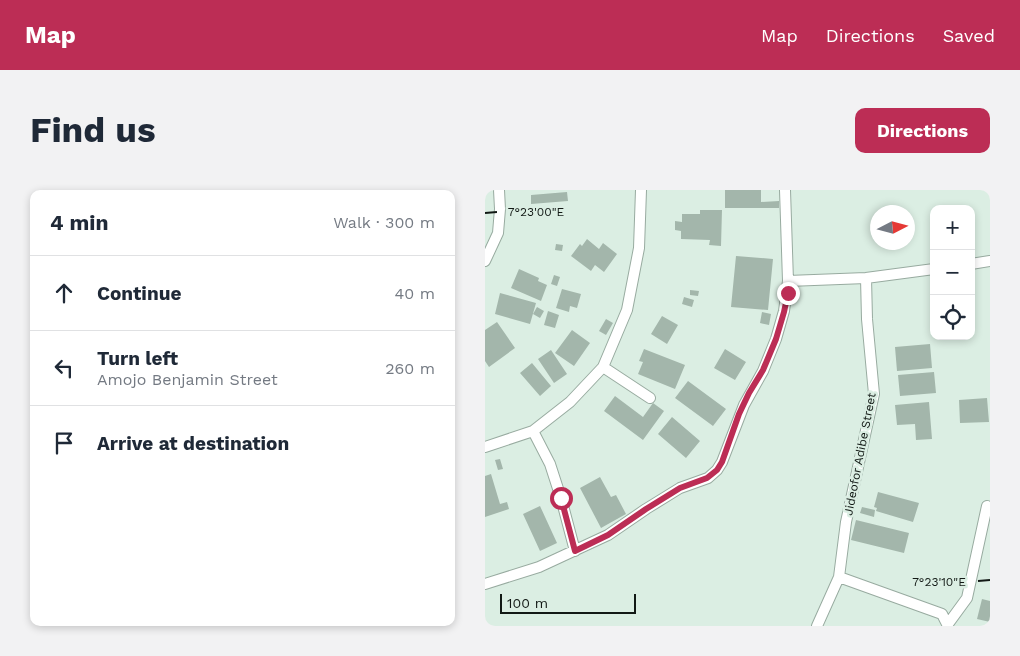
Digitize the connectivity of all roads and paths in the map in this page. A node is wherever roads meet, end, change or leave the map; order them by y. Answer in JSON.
{"nodes":[{"id":1,"x":499,"y":190,"type":"edge"},
{"id":2,"x":641,"y":190,"type":"edge"},
{"id":3,"x":785,"y":190,"type":"edge"},
{"id":4,"x":485,"y":261,"type":"edge"},
{"id":5,"x":990,"y":261,"type":"edge"},
{"id":6,"x":975,"y":263,"type":"edge"},
{"id":7,"x":930,"y":270,"type":"edge"},
{"id":8,"x":866,"y":278,"type":"junction"},
{"id":9,"x":788,"y":281,"type":"junction"},
{"id":10,"x":603,"y":367,"type":"junction"},
{"id":11,"x":650,"y":398,"type":"dead end"},
{"id":12,"x":533,"y":431,"type":"junction"},
{"id":13,"x":485,"y":447,"type":"edge"},
{"id":14,"x":987,"y":506,"type":"dead end"},
{"id":15,"x":575,"y":551,"type":"junction"},
{"id":16,"x":839,"y":578,"type":"junction"},
{"id":17,"x":485,"y":584,"type":"edge"},
{"id":18,"x":948,"y":625,"type":"edge"},
{"id":19,"x":817,"y":626,"type":"edge"}],
"edges":[{"from":1,"to":4,"type":"street"},
{"from":2,"to":10,"type":"street"},
{"from":3,"to":9,"type":"street"},
{"from":5,"to":6,"type":"street"},
{"from":7,"to":8,"type":"street"},
{"from":8,"to":9,"type":"street"},
{"from":8,"to":16,"type":"street","name":"Jideofor Adibe Street"},
{"from":9,"to":15,"type":"street"},
{"from":10,"to":11,"type":"street"},
{"from":10,"to":12,"type":"street"},
{"from":12,"to":13,"type":"street"},
{"from":12,"to":15,"type":"street"},
{"from":14,"to":18,"type":"street"},
{"from":15,"to":17,"type":"street"},
{"from":16,"to":18,"type":"street"},
{"from":16,"to":19,"type":"street","name":"Jideofor Adibe Street"}]}
